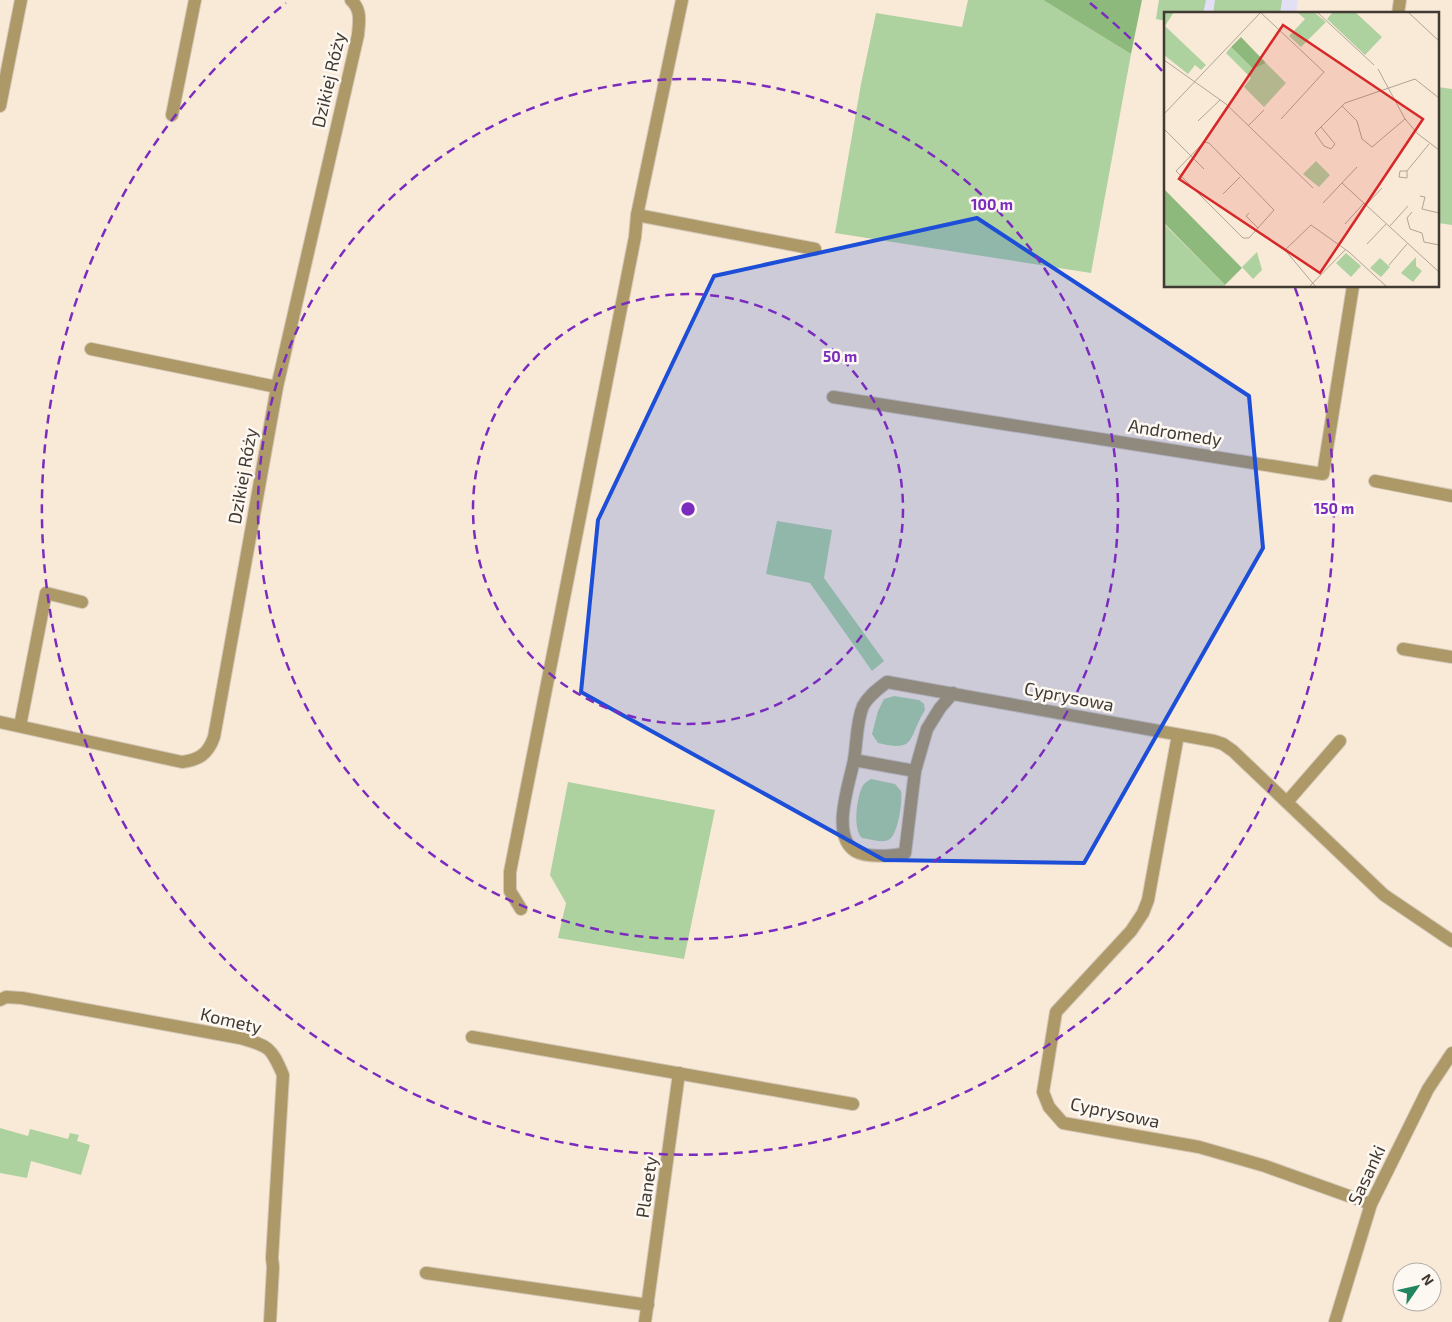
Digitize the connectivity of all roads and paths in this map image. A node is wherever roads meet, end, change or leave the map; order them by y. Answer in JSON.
{"nodes":[{"id":1,"x":21,"y":0,"type":"edge"},
{"id":2,"x":195,"y":0,"type":"edge"},
{"id":3,"x":351,"y":0,"type":"edge"},
{"id":4,"x":682,"y":0,"type":"edge"},
{"id":5,"x":0,"y":106,"type":"edge"},
{"id":6,"x":172,"y":115,"type":"dead end"},
{"id":7,"x":637,"y":215,"type":"junction"},
{"id":8,"x":815,"y":248,"type":"dead end"},
{"id":9,"x":1354,"y":288,"type":"edge"},
{"id":10,"x":91,"y":349,"type":"dead end"},
{"id":11,"x":277,"y":387,"type":"junction"},
{"id":12,"x":833,"y":397,"type":"dead end"},
{"id":13,"x":1375,"y":482,"type":"dead end"},
{"id":14,"x":1452,"y":496,"type":"edge"},
{"id":15,"x":82,"y":602,"type":"dead end"},
{"id":16,"x":1403,"y":649,"type":"dead end"},
{"id":17,"x":1452,"y":657,"type":"edge"},
{"id":18,"x":953,"y":693,"type":"junction"},
{"id":19,"x":0,"y":722,"type":"edge"},
{"id":20,"x":20,"y":726,"type":"junction"},
{"id":21,"x":1178,"y":735,"type":"junction"},
{"id":22,"x":1340,"y":741,"type":"dead end"},
{"id":23,"x":854,"y":760,"type":"junction"},
{"id":24,"x":915,"y":771,"type":"junction"},
{"id":25,"x":1287,"y":802,"type":"junction"},
{"id":26,"x":521,"y":909,"type":"dead end"},
{"id":27,"x":1452,"y":941,"type":"edge"},
{"id":28,"x":0,"y":1000,"type":"edge"},
{"id":29,"x":472,"y":1037,"type":"dead end"},
{"id":30,"x":1452,"y":1053,"type":"edge"},
{"id":31,"x":679,"y":1073,"type":"junction"},
{"id":32,"x":853,"y":1104,"type":"dead end"},
{"id":33,"x":1371,"y":1204,"type":"junction"},
{"id":34,"x":426,"y":1273,"type":"dead end"},
{"id":35,"x":648,"y":1305,"type":"junction"},
{"id":36,"x":270,"y":1322,"type":"edge"},
{"id":37,"x":645,"y":1322,"type":"edge"},
{"id":38,"x":1336,"y":1322,"type":"edge"}],
"edges":[{"from":1,"to":5,"type":"street"},
{"from":2,"to":6,"type":"street"},
{"from":3,"to":11,"type":"street","name":"Dzikiej Róży"},
{"from":4,"to":7,"type":"street"},
{"from":7,"to":8,"type":"street"},
{"from":7,"to":26,"type":"street"},
{"from":9,"to":12,"type":"street","name":"Andromedy"},
{"from":10,"to":11,"type":"street"},
{"from":11,"to":20,"type":"street","name":"Dzikiej Róży"},
{"from":13,"to":14,"type":"street"},
{"from":15,"to":20,"type":"street"},
{"from":16,"to":17,"type":"street"},
{"from":18,"to":21,"type":"street","name":"Cyprysowa"},
{"from":18,"to":23,"type":"street","name":"Cyprysowa"},
{"from":18,"to":24,"type":"street","name":"Cyprysowa"},
{"from":19,"to":20,"type":"street","name":"Dzikiej Róży"},
{"from":21,"to":25,"type":"street","name":"Cyprysowa"},
{"from":21,"to":33,"type":"street","name":"Cyprysowa"},
{"from":22,"to":25,"type":"street"},
{"from":23,"to":24,"type":"street"},
{"from":23,"to":24,"type":"street","name":"Cyprysowa"},
{"from":25,"to":27,"type":"street","name":"Cyprysowa"},
{"from":28,"to":36,"type":"street","name":"Komety"},
{"from":29,"to":31,"type":"street"},
{"from":30,"to":33,"type":"street","name":"Sasanki"},
{"from":31,"to":32,"type":"street"},
{"from":31,"to":35,"type":"street","name":"Planety"},
{"from":33,"to":38,"type":"street","name":"Sasanki"},
{"from":34,"to":35,"type":"street"},
{"from":35,"to":37,"type":"street","name":"Planety"}]}
